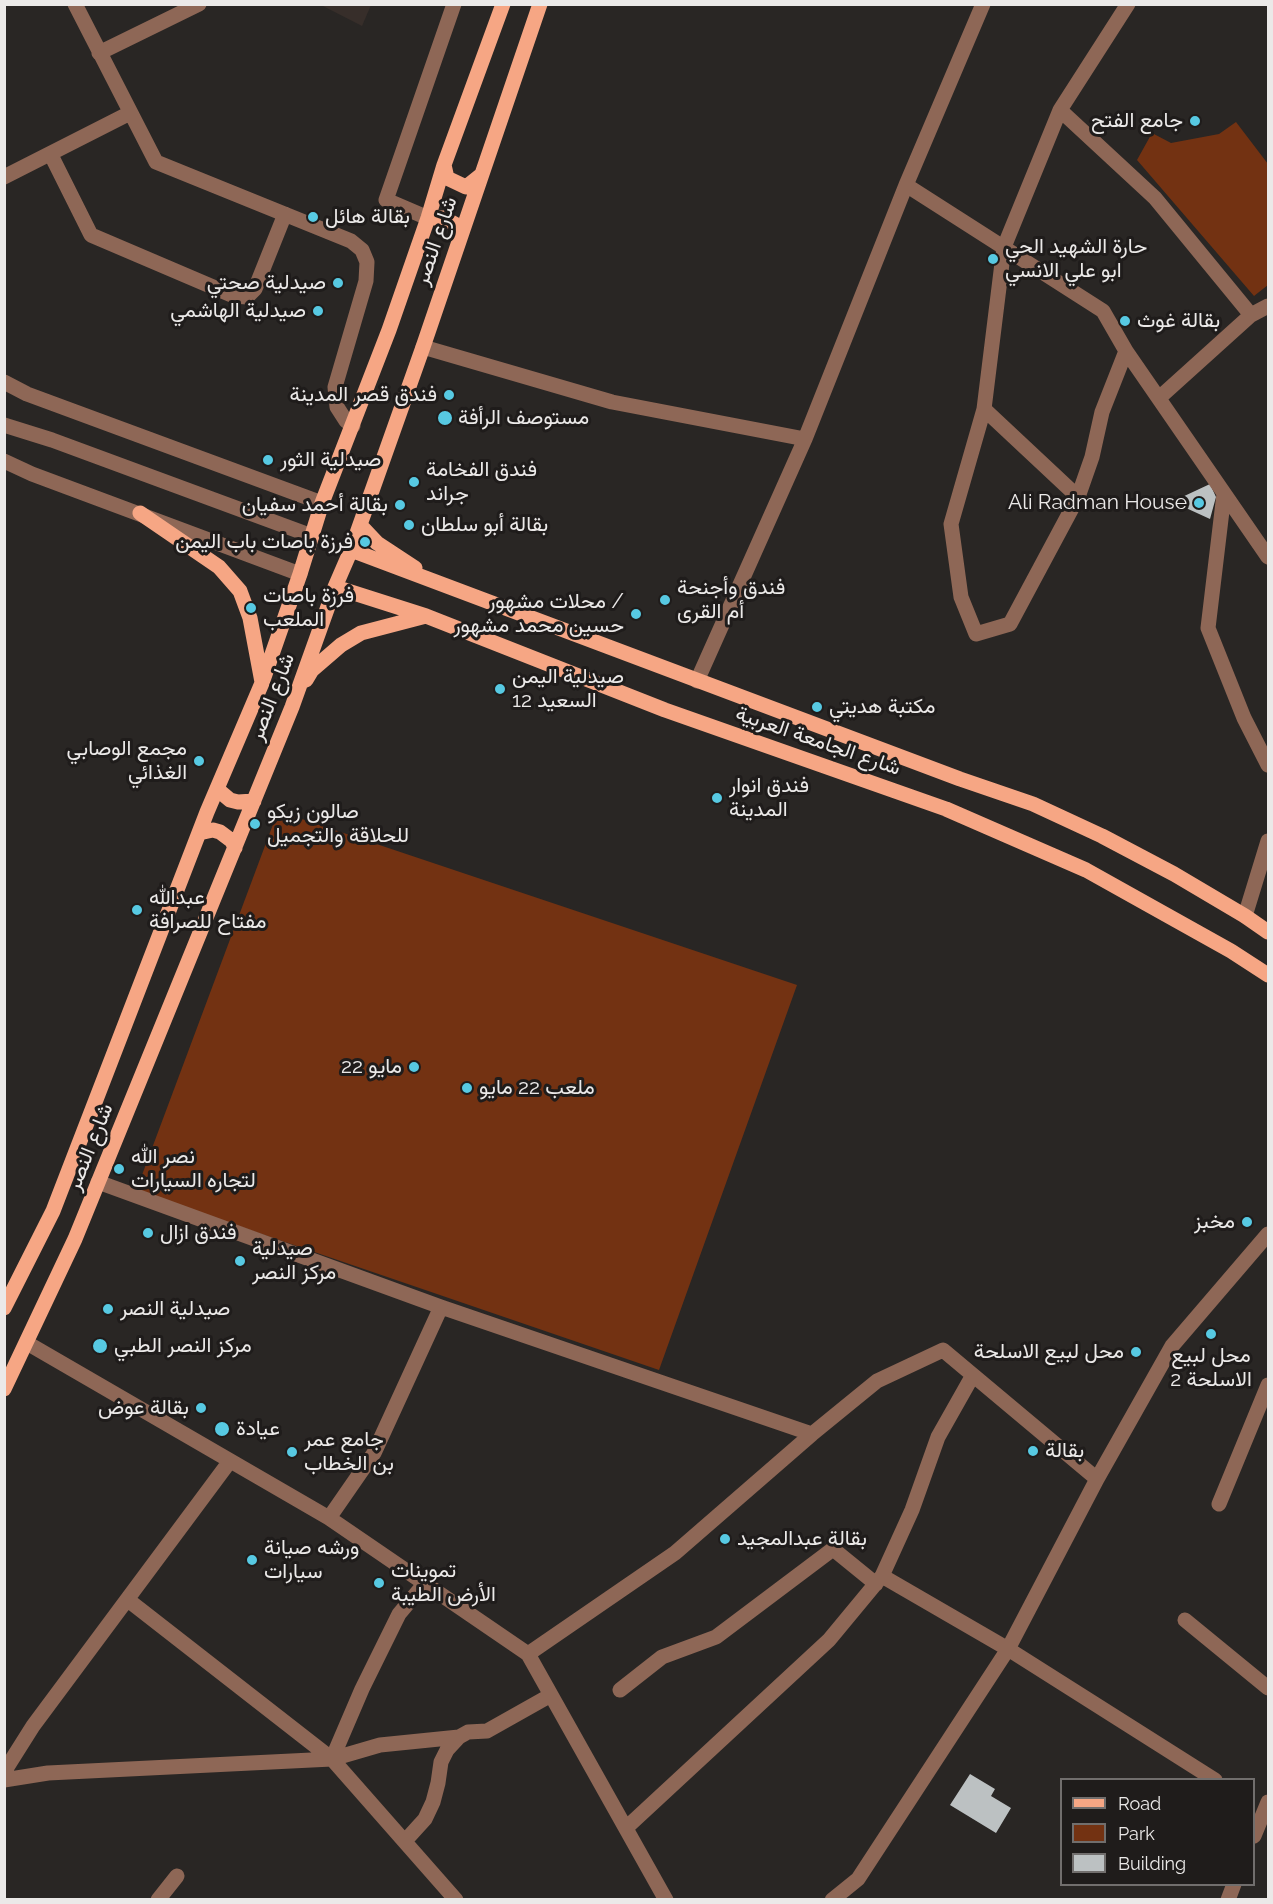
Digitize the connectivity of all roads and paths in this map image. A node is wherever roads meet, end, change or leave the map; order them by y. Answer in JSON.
{"nodes":[{"id":1,"x":75,"y":4,"type":"edge"},
{"id":2,"x":199,"y":4,"type":"edge"},
{"id":3,"x":454,"y":4,"type":"edge"},
{"id":4,"x":503,"y":4,"type":"edge"},
{"id":5,"x":540,"y":4,"type":"edge"},
{"id":6,"x":983,"y":4,"type":"edge"},
{"id":7,"x":1128,"y":4,"type":"edge"},
{"id":8,"x":172,"y":10,"type":"edge"},
{"id":9,"x":99,"y":53,"type":"junction"},
{"id":10,"x":1060,"y":110,"type":"junction"},
{"id":11,"x":130,"y":113,"type":"junction"},
{"id":12,"x":51,"y":155,"type":"junction"},
{"id":13,"x":444,"y":165,"type":"junction"},
{"id":14,"x":481,"y":175,"type":"junction"},
{"id":15,"x":4,"y":177,"type":"edge"},
{"id":16,"x":906,"y":185,"type":"junction"},
{"id":17,"x":285,"y":214,"type":"junction"},
{"id":18,"x":428,"y":218,"type":"junction"},
{"id":19,"x":462,"y":228,"type":"junction"},
{"id":20,"x":1004,"y":247,"type":"junction"},
{"id":21,"x":1269,"y":306,"type":"edge"},
{"id":22,"x":1251,"y":315,"type":"junction"},
{"id":23,"x":423,"y":347,"type":"junction"},
{"id":24,"x":1126,"y":351,"type":"junction"},
{"id":25,"x":4,"y":382,"type":"edge"},
{"id":26,"x":1159,"y":398,"type":"junction"},
{"id":27,"x":984,"y":409,"type":"junction"},
{"id":28,"x":4,"y":425,"type":"edge"},
{"id":29,"x":352,"y":426,"type":"junction"},
{"id":30,"x":805,"y":439,"type":"junction"},
{"id":31,"x":4,"y":461,"type":"edge"},
{"id":32,"x":1224,"y":494,"type":"junction"},
{"id":33,"x":1078,"y":497,"type":"junction"},
{"id":34,"x":322,"y":503,"type":"junction"},
{"id":35,"x":140,"y":513,"type":"junction"},
{"id":36,"x":360,"y":525,"type":"junction"},
{"id":37,"x":312,"y":536,"type":"junction"},
{"id":38,"x":351,"y":550,"type":"junction"},
{"id":39,"x":1269,"y":557,"type":"edge"},
{"id":40,"x":300,"y":574,"type":"junction"},
{"id":41,"x":440,"y":584,"type":"junction"},
{"id":42,"x":335,"y":587,"type":"junction"},
{"id":43,"x":426,"y":616,"type":"junction"},
{"id":44,"x":697,"y":681,"type":"junction"},
{"id":45,"x":262,"y":683,"type":"junction"},
{"id":46,"x":292,"y":706,"type":"junction"},
{"id":47,"x":1269,"y":765,"type":"edge"},
{"id":48,"x":217,"y":789,"type":"junction"},
{"id":49,"x":254,"y":801,"type":"junction"},
{"id":50,"x":199,"y":834,"type":"junction"},
{"id":51,"x":1269,"y":842,"type":"edge"},
{"id":52,"x":235,"y":848,"type":"junction"},
{"id":53,"x":1245,"y":916,"type":"junction"},
{"id":54,"x":1269,"y":932,"type":"edge"},
{"id":55,"x":1269,"y":975,"type":"edge"},
{"id":56,"x":98,"y":1182,"type":"junction"},
{"id":57,"x":1269,"y":1234,"type":"edge"},
{"id":58,"x":5,"y":1305,"type":"edge"},
{"id":59,"x":441,"y":1307,"type":"junction"},
{"id":60,"x":27,"y":1343,"type":"junction"},
{"id":61,"x":973,"y":1375,"type":"junction"},
{"id":62,"x":1269,"y":1385,"type":"edge"},
{"id":63,"x":4,"y":1389,"type":"edge"},
{"id":64,"x":812,"y":1434,"type":"junction"},
{"id":65,"x":230,"y":1461,"type":"junction"},
{"id":66,"x":1097,"y":1479,"type":"junction"},
{"id":67,"x":1219,"y":1504,"type":"dead end"},
{"id":68,"x":329,"y":1518,"type":"junction"},
{"id":69,"x":879,"y":1580,"type":"junction"},
{"id":70,"x":425,"y":1583,"type":"junction"},
{"id":71,"x":128,"y":1600,"type":"junction"},
{"id":72,"x":1185,"y":1620,"type":"dead end"},
{"id":73,"x":1008,"y":1649,"type":"junction"},
{"id":74,"x":528,"y":1654,"type":"junction"},
{"id":75,"x":1269,"y":1688,"type":"edge"},
{"id":76,"x":620,"y":1690,"type":"dead end"},
{"id":77,"x":551,"y":1695,"type":"junction"},
{"id":78,"x":459,"y":1737,"type":"junction"},
{"id":79,"x":332,"y":1759,"type":"junction"},
{"id":80,"x":4,"y":1772,"type":"edge"},
{"id":81,"x":1213,"y":1778,"type":"edge"},
{"id":82,"x":4,"y":1780,"type":"edge"},
{"id":83,"x":1264,"y":1807,"type":"edge"},
{"id":84,"x":626,"y":1828,"type":"junction"},
{"id":85,"x":1255,"y":1833,"type":"edge"},
{"id":86,"x":405,"y":1841,"type":"junction"},
{"id":87,"x":177,"y":1876,"type":"dead end"},
{"id":88,"x":158,"y":1899,"type":"edge"},
{"id":89,"x":456,"y":1899,"type":"edge"},
{"id":90,"x":666,"y":1899,"type":"edge"},
{"id":91,"x":832,"y":1899,"type":"edge"}],
"edges":[{"from":1,"to":9,"type":"street"},
{"from":2,"to":8,"type":"street"},
{"from":3,"to":18,"type":"street"},
{"from":4,"to":13,"type":"main road","name":"شارع النصر"},
{"from":5,"to":14,"type":"main road","name":"شارع النصر"},
{"from":6,"to":16,"type":"street"},
{"from":7,"to":10,"type":"street"},
{"from":8,"to":9,"type":"street"},
{"from":9,"to":11,"type":"street"},
{"from":10,"to":20,"type":"street"},
{"from":10,"to":22,"type":"street"},
{"from":11,"to":12,"type":"street"},
{"from":11,"to":17,"type":"street"},
{"from":12,"to":15,"type":"street"},
{"from":12,"to":17,"type":"street"},
{"from":13,"to":14,"type":"main road"},
{"from":13,"to":18,"type":"main road","name":"شارع النصر"},
{"from":14,"to":19,"type":"main road","name":"شارع النصر"},
{"from":16,"to":20,"type":"street"},
{"from":16,"to":30,"type":"street"},
{"from":17,"to":29,"type":"street"},
{"from":18,"to":19,"type":"main road"},
{"from":18,"to":29,"type":"main road","name":"شارع النصر"},
{"from":19,"to":23,"type":"main road","name":"شارع النصر"},
{"from":20,"to":24,"type":"street"},
{"from":20,"to":27,"type":"street"},
{"from":21,"to":22,"type":"street"},
{"from":22,"to":26,"type":"street"},
{"from":23,"to":30,"type":"street"},
{"from":23,"to":36,"type":"main road","name":"شارع النصر"},
{"from":24,"to":26,"type":"street"},
{"from":24,"to":33,"type":"street"},
{"from":25,"to":34,"type":"street"},
{"from":26,"to":32,"type":"street"},
{"from":27,"to":33,"type":"street"},
{"from":27,"to":33,"type":"street"},
{"from":28,"to":37,"type":"street"},
{"from":29,"to":34,"type":"main road","name":"شارع النصر"},
{"from":30,"to":44,"type":"street"},
{"from":31,"to":35,"type":"street"},
{"from":32,"to":39,"type":"street"},
{"from":32,"to":47,"type":"street"},
{"from":34,"to":37,"type":"main road","name":"شارع النصر"},
{"from":35,"to":40,"type":"street"},
{"from":35,"to":45,"type":"main road"},
{"from":36,"to":38,"type":"main road","name":"شارع النصر"},
{"from":36,"to":41,"type":"main road"},
{"from":37,"to":40,"type":"main road","name":"شارع النصر"},
{"from":38,"to":41,"type":"main road","name":"شارع الجامعة العربية"},
{"from":38,"to":42,"type":"main road","name":"شارع النصر"},
{"from":40,"to":45,"type":"main road","name":"شارع النصر"},
{"from":41,"to":44,"type":"main road","name":"شارع الجامعة العربية"},
{"from":42,"to":43,"type":"main road","name":"شارع الجامعة العربية"},
{"from":42,"to":46,"type":"main road","name":"شارع النصر"},
{"from":43,"to":46,"type":"main road"},
{"from":43,"to":55,"type":"main road","name":"شارع الجامعة العربية"},
{"from":44,"to":53,"type":"main road","name":"شارع الجامعة العربية"},
{"from":45,"to":48,"type":"main road","name":"شارع النصر"},
{"from":46,"to":49,"type":"main road","name":"شارع النصر"},
{"from":48,"to":49,"type":"main road"},
{"from":48,"to":50,"type":"main road","name":"شارع النصر"},
{"from":49,"to":52,"type":"main road","name":"شارع النصر"},
{"from":50,"to":52,"type":"main road"},
{"from":50,"to":58,"type":"main road","name":"شارع النصر"},
{"from":51,"to":53,"type":"street"},
{"from":52,"to":56,"type":"main road","name":"شارع النصر"},
{"from":53,"to":54,"type":"main road","name":"شارع الجامعة العربية"},
{"from":56,"to":59,"type":"street"},
{"from":56,"to":60,"type":"main road","name":"شارع النصر"},
{"from":57,"to":66,"type":"street"},
{"from":59,"to":64,"type":"street"},
{"from":59,"to":68,"type":"street"},
{"from":60,"to":63,"type":"main road","name":"شارع النصر"},
{"from":60,"to":65,"type":"street"},
{"from":61,"to":64,"type":"street"},
{"from":61,"to":66,"type":"street"},
{"from":61,"to":69,"type":"street"},
{"from":62,"to":67,"type":"street"},
{"from":64,"to":74,"type":"street"},
{"from":65,"to":68,"type":"street"},
{"from":65,"to":71,"type":"street"},
{"from":66,"to":73,"type":"street"},
{"from":68,"to":70,"type":"street"},
{"from":69,"to":73,"type":"street"},
{"from":69,"to":76,"type":"street"},
{"from":69,"to":84,"type":"street"},
{"from":70,"to":74,"type":"street"},
{"from":70,"to":79,"type":"street"},
{"from":71,"to":79,"type":"street"},
{"from":71,"to":80,"type":"street"},
{"from":72,"to":75,"type":"street"},
{"from":73,"to":81,"type":"street"},
{"from":73,"to":91,"type":"street"},
{"from":74,"to":77,"type":"street"},
{"from":77,"to":78,"type":"street"},
{"from":77,"to":84,"type":"street"},
{"from":78,"to":79,"type":"street"},
{"from":78,"to":86,"type":"street"},
{"from":79,"to":82,"type":"street"},
{"from":79,"to":86,"type":"street"},
{"from":83,"to":85,"type":"street"},
{"from":84,"to":90,"type":"street"},
{"from":86,"to":89,"type":"street"},
{"from":87,"to":88,"type":"street"}]}
